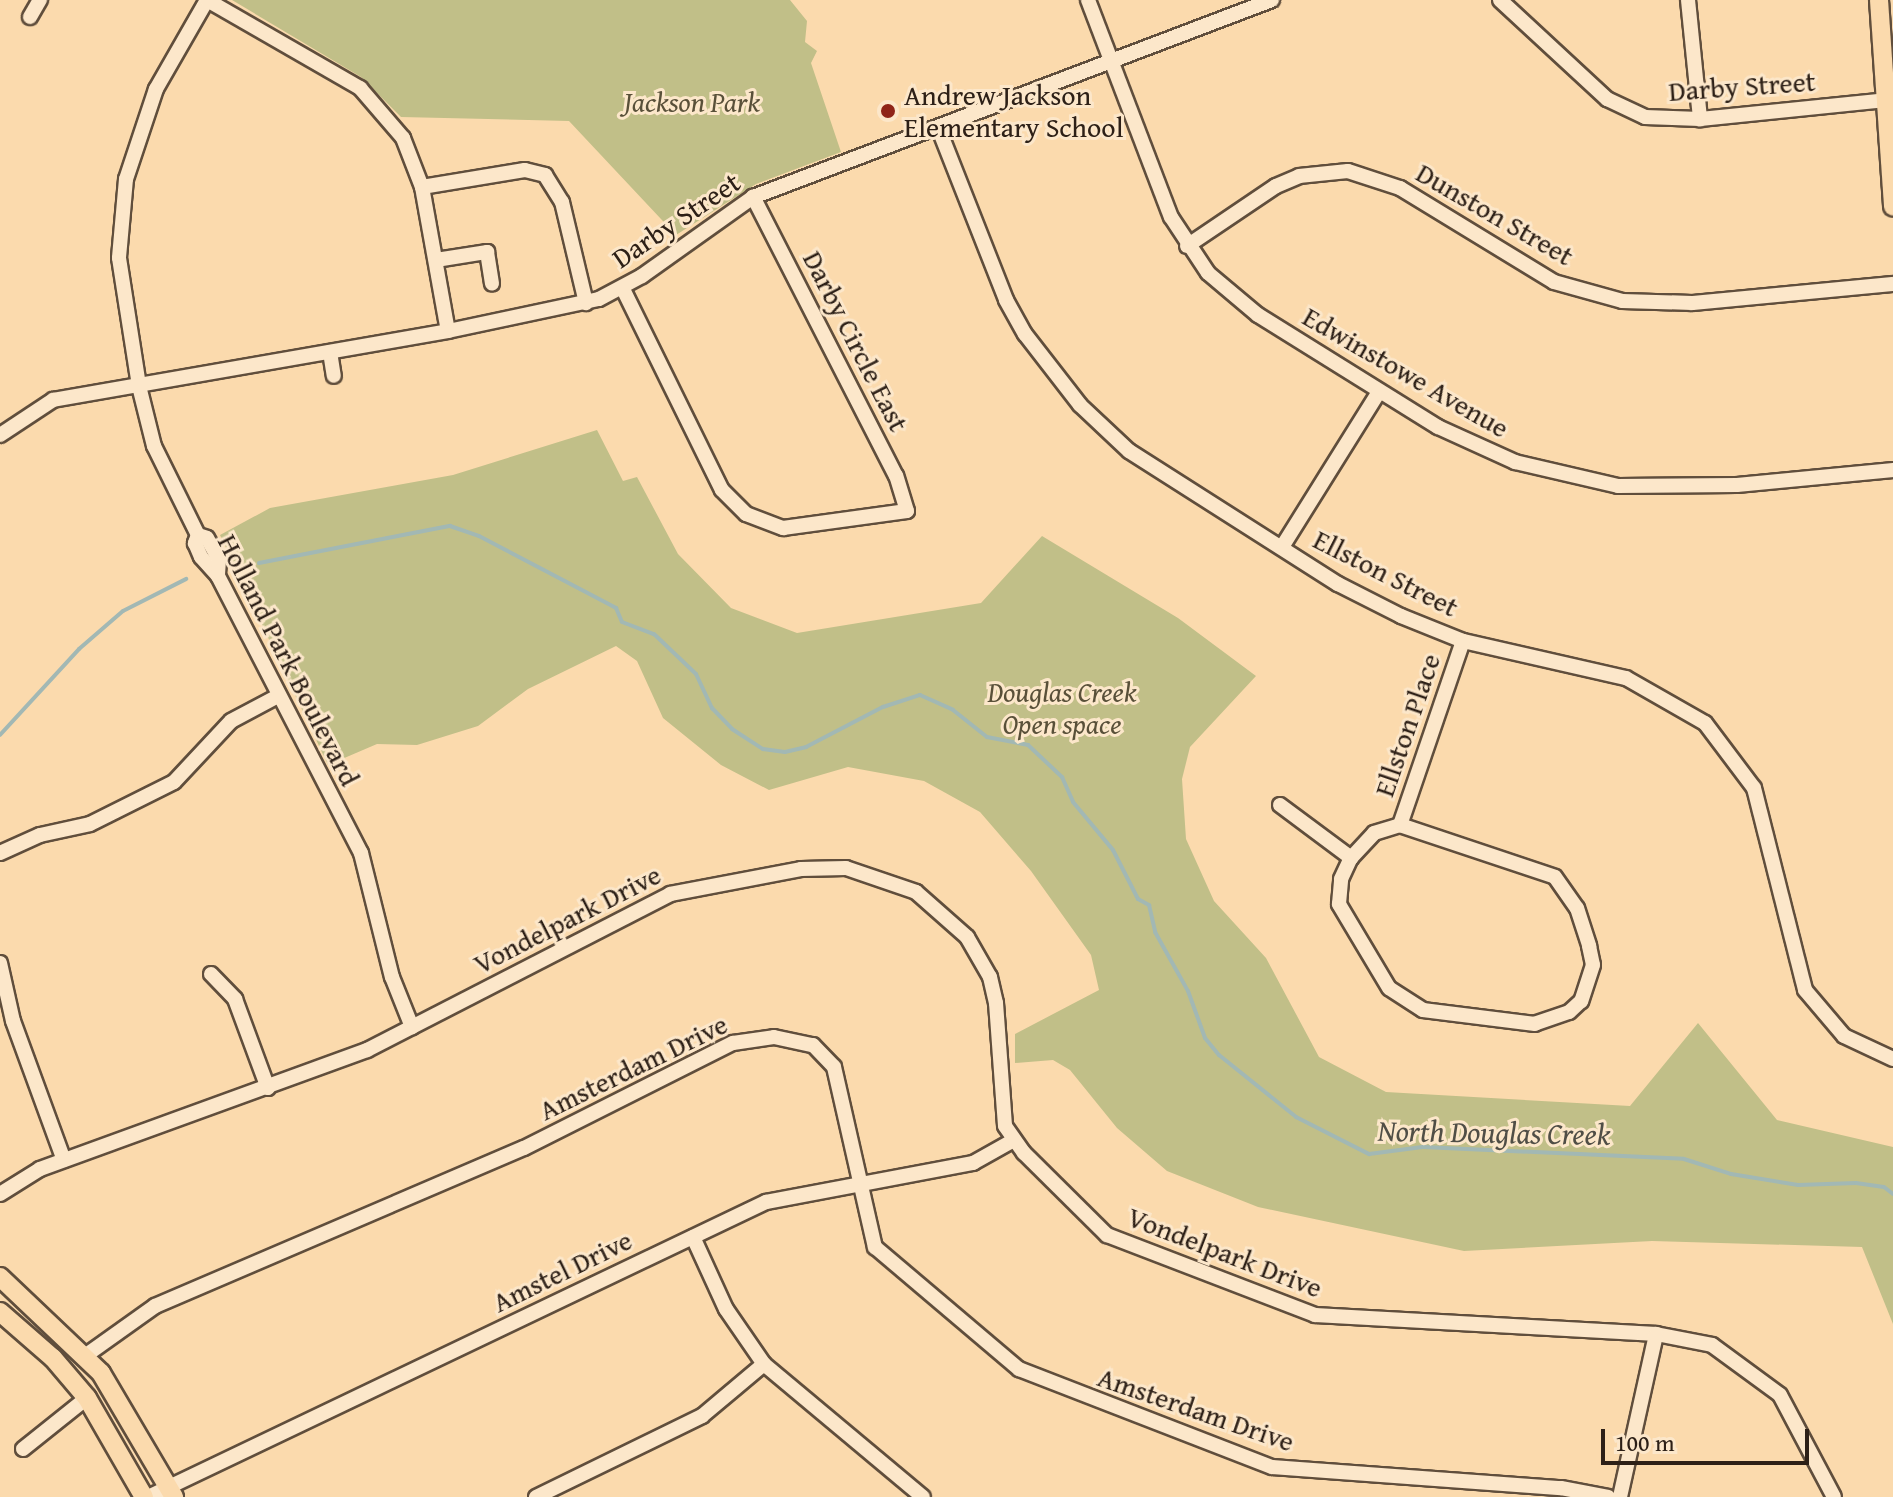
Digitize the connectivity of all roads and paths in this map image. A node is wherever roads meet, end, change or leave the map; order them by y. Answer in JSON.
{"nodes":[{"id":1,"x":40,"y":0,"type":"edge"},
{"id":2,"x":207,"y":0,"type":"edge"},
{"id":3,"x":1088,"y":0,"type":"edge"},
{"id":4,"x":1272,"y":0,"type":"edge"},
{"id":5,"x":1500,"y":0,"type":"edge"},
{"id":6,"x":1688,"y":0,"type":"edge"},
{"id":7,"x":1879,"y":0,"type":"edge"},
{"id":8,"x":30,"y":17,"type":"dead end"},
{"id":9,"x":1111,"y":62,"type":"junction"},
{"id":10,"x":1886,"y":100,"type":"junction"},
{"id":11,"x":1700,"y":119,"type":"junction"},
{"id":12,"x":938,"y":127,"type":"junction"},
{"id":13,"x":422,"y":187,"type":"junction"},
{"id":14,"x":753,"y":197,"type":"junction"},
{"id":15,"x":1893,"y":207,"type":"edge"},
{"id":16,"x":1187,"y":246,"type":"junction"},
{"id":17,"x":436,"y":260,"type":"junction"},
{"id":18,"x":492,"y":284,"type":"dead end"},
{"id":19,"x":1893,"y":284,"type":"edge"},
{"id":20,"x":623,"y":289,"type":"junction"},
{"id":21,"x":586,"y":303,"type":"junction"},
{"id":22,"x":448,"y":331,"type":"junction"},
{"id":23,"x":330,"y":352,"type":"junction"},
{"id":24,"x":334,"y":376,"type":"dead end"},
{"id":25,"x":139,"y":386,"type":"junction"},
{"id":26,"x":1379,"y":392,"type":"junction"},
{"id":27,"x":0,"y":435,"type":"edge"},
{"id":28,"x":1893,"y":470,"type":"edge"},
{"id":29,"x":1282,"y":547,"type":"junction"},
{"id":30,"x":1463,"y":641,"type":"junction"},
{"id":31,"x":278,"y":696,"type":"junction"},
{"id":32,"x":1280,"y":805,"type":"dead end"},
{"id":33,"x":1400,"y":825,"type":"junction"},
{"id":34,"x":0,"y":853,"type":"edge"},
{"id":35,"x":1351,"y":858,"type":"junction"},
{"id":36,"x":0,"y":963,"type":"edge"},
{"id":37,"x":211,"y":974,"type":"dead end"},
{"id":38,"x":412,"y":1027,"type":"junction"},
{"id":39,"x":1893,"y":1059,"type":"edge"},
{"id":40,"x":268,"y":1088,"type":"junction"},
{"id":41,"x":1014,"y":1140,"type":"junction"},
{"id":42,"x":64,"y":1160,"type":"junction"},
{"id":43,"x":858,"y":1181,"type":"junction"},
{"id":44,"x":0,"y":1194,"type":"edge"},
{"id":45,"x":693,"y":1237,"type":"junction"},
{"id":46,"x":0,"y":1277,"type":"edge"},
{"id":47,"x":0,"y":1312,"type":"edge"},
{"id":48,"x":1656,"y":1334,"type":"junction"},
{"id":49,"x":85,"y":1356,"type":"junction"},
{"id":50,"x":764,"y":1364,"type":"junction"},
{"id":51,"x":87,"y":1398,"type":"junction"},
{"id":52,"x":23,"y":1449,"type":"dead end"},
{"id":53,"x":172,"y":1493,"type":"edge"},
{"id":54,"x":146,"y":1497,"type":"edge"},
{"id":55,"x":536,"y":1497,"type":"edge"},
{"id":56,"x":923,"y":1497,"type":"edge"},
{"id":57,"x":1608,"y":1497,"type":"edge"},
{"id":58,"x":1620,"y":1497,"type":"edge"},
{"id":59,"x":1834,"y":1497,"type":"edge"}],
"edges":[{"from":1,"to":8,"type":"street"},
{"from":2,"to":13,"type":"street"},
{"from":2,"to":25,"type":"street","name":"Holland Park Boulevard"},
{"from":3,"to":9,"type":"street","name":"Edwinstowe Avenue"},
{"from":4,"to":9,"type":"street","name":"Darby Street"},
{"from":5,"to":11,"type":"street","name":"Darby Street"},
{"from":6,"to":11,"type":"street"},
{"from":7,"to":10,"type":"main road"},
{"from":9,"to":12,"type":"street","name":"Darby Street"},
{"from":9,"to":16,"type":"street","name":"Edwinstowe Avenue"},
{"from":10,"to":11,"type":"street","name":"Darby Street"},
{"from":10,"to":15,"type":"main road"},
{"from":12,"to":14,"type":"street","name":"Darby Street"},
{"from":12,"to":29,"type":"street","name":"Ellston Street"},
{"from":13,"to":17,"type":"street"},
{"from":13,"to":21,"type":"street"},
{"from":14,"to":20,"type":"street","name":"Darby Street"},
{"from":14,"to":20,"type":"street","name":"Darby Circle East"},
{"from":16,"to":19,"type":"street","name":"Dunston Street"},
{"from":16,"to":26,"type":"street","name":"Edwinstowe Avenue"},
{"from":17,"to":18,"type":"street"},
{"from":17,"to":22,"type":"street"},
{"from":20,"to":21,"type":"street","name":"Darby Street"},
{"from":21,"to":22,"type":"street","name":"Darby Street"},
{"from":22,"to":23,"type":"street","name":"Darby Street"},
{"from":23,"to":24,"type":"street"},
{"from":23,"to":25,"type":"street","name":"Darby Street"},
{"from":25,"to":27,"type":"street","name":"Darby Street"},
{"from":25,"to":31,"type":"street","name":"Holland Park Boulevard"},
{"from":26,"to":28,"type":"street","name":"Edwinstowe Avenue"},
{"from":26,"to":29,"type":"street"},
{"from":29,"to":30,"type":"street","name":"Ellston Street"},
{"from":30,"to":33,"type":"street","name":"Ellston Place"},
{"from":30,"to":39,"type":"street","name":"Ellston Street"},
{"from":31,"to":34,"type":"street"},
{"from":31,"to":38,"type":"street","name":"Holland Park Boulevard"},
{"from":32,"to":35,"type":"street"},
{"from":33,"to":35,"type":"street","name":"Ellston Place"},
{"from":33,"to":35,"type":"street","name":"Ellston Place"},
{"from":36,"to":42,"type":"street"},
{"from":37,"to":40,"type":"street"},
{"from":38,"to":40,"type":"street","name":"Vondelpark Drive"},
{"from":38,"to":41,"type":"street","name":"Vondelpark Drive"},
{"from":40,"to":42,"type":"street","name":"Vondelpark Drive"},
{"from":41,"to":43,"type":"street","name":"Amstel Drive"},
{"from":41,"to":48,"type":"street","name":"Vondelpark Drive"},
{"from":42,"to":44,"type":"street","name":"Vondelpark Drive"},
{"from":43,"to":45,"type":"street","name":"Amstel Drive"},
{"from":43,"to":49,"type":"street","name":"Amsterdam Drive"},
{"from":43,"to":57,"type":"street","name":"Amsterdam Drive"},
{"from":45,"to":50,"type":"street"},
{"from":45,"to":53,"type":"street","name":"Amstel Drive"},
{"from":46,"to":49,"type":"main road"},
{"from":47,"to":51,"type":"main road"},
{"from":48,"to":58,"type":"street"},
{"from":48,"to":59,"type":"street","name":"Vondelpark Drive"},
{"from":49,"to":53,"type":"main road"},
{"from":50,"to":55,"type":"street"},
{"from":50,"to":56,"type":"street"},
{"from":51,"to":52,"type":"street"},
{"from":51,"to":54,"type":"main road"},
{"from":53,"to":54,"type":"street","name":"Amstel Drive"}]}
